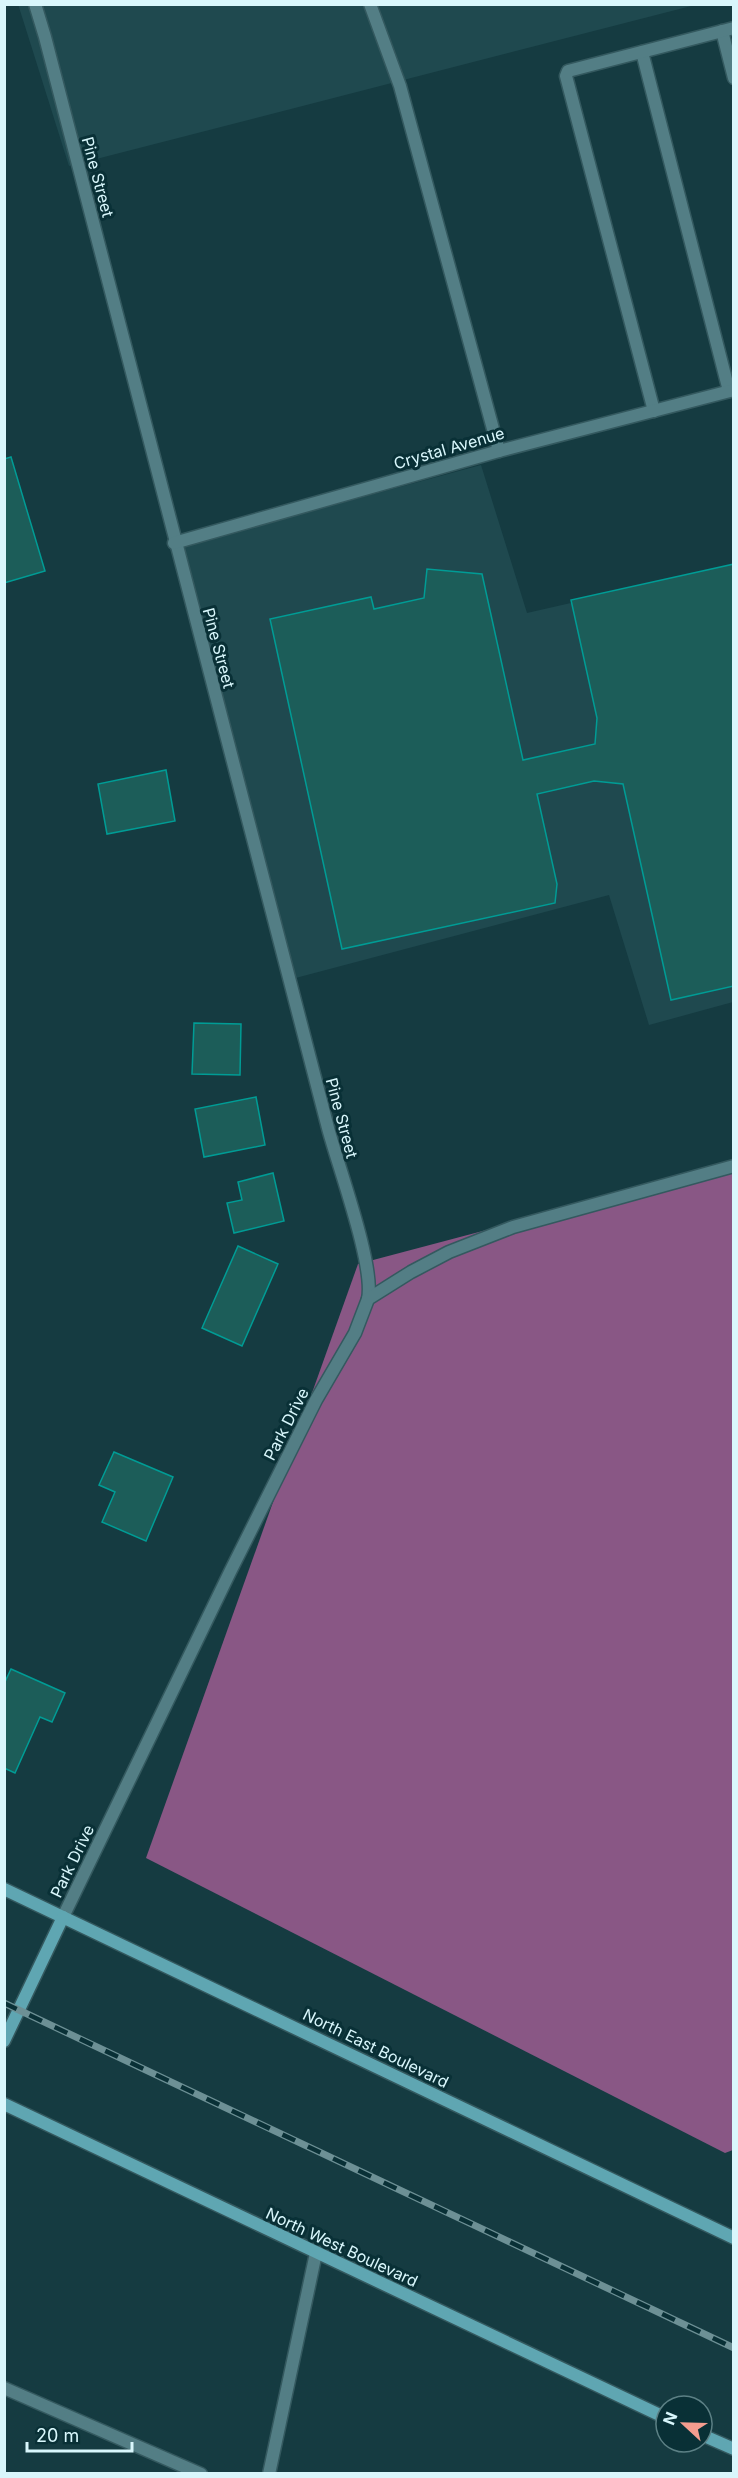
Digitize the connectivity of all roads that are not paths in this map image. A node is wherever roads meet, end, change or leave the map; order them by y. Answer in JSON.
{"nodes":[{"id":1,"x":35,"y":4,"type":"edge"},
{"id":2,"x":370,"y":4,"type":"edge"},
{"id":3,"x":728,"y":30,"type":"edge"},
{"id":4,"x":642,"y":52,"type":"junction"},
{"id":5,"x":734,"y":78,"type":"edge"},
{"id":6,"x":731,"y":391,"type":"edge"},
{"id":7,"x":654,"y":411,"type":"junction"},
{"id":8,"x":499,"y":451,"type":"junction"},
{"id":9,"x":174,"y":543,"type":"junction"},
{"id":10,"x":734,"y":1166,"type":"edge"},
{"id":11,"x":368,"y":1299,"type":"junction"},
{"id":12,"x":4,"y":1889,"type":"edge"},
{"id":13,"x":63,"y":1917,"type":"junction"},
{"id":14,"x":4,"y":2041,"type":"edge"},
{"id":15,"x":4,"y":2104,"type":"edge"},
{"id":16,"x":734,"y":2238,"type":"edge"},
{"id":17,"x":316,"y":2253,"type":"junction"},
{"id":18,"x":4,"y":2388,"type":"edge"},
{"id":19,"x":654,"y":2412,"type":"edge"},
{"id":20,"x":714,"y":2440,"type":"edge"},
{"id":21,"x":734,"y":2449,"type":"edge"},
{"id":22,"x":201,"y":2474,"type":"edge"},
{"id":23,"x":269,"y":2474,"type":"edge"}],
"edges":[{"from":1,"to":9,"type":"street","name":"Pine Street"},
{"from":2,"to":8,"type":"street"},
{"from":3,"to":4,"type":"street"},
{"from":3,"to":5,"type":"street"},
{"from":4,"to":6,"type":"street"},
{"from":4,"to":7,"type":"street"},
{"from":6,"to":7,"type":"street","name":"Crystal Avenue"},
{"from":7,"to":8,"type":"street","name":"Crystal Avenue"},
{"from":8,"to":9,"type":"street","name":"Crystal Avenue"},
{"from":9,"to":11,"type":"street","name":"Pine Street"},
{"from":10,"to":11,"type":"street"},
{"from":11,"to":13,"type":"street","name":"Park Drive"},
{"from":12,"to":13,"type":"main road","name":"North East Boulevard"},
{"from":13,"to":14,"type":"main road"},
{"from":13,"to":16,"type":"main road","name":"North East Boulevard"},
{"from":15,"to":17,"type":"main road","name":"North West Boulevard"},
{"from":17,"to":19,"type":"main road","name":"North West Boulevard"},
{"from":17,"to":23,"type":"street"},
{"from":18,"to":22,"type":"street"},
{"from":20,"to":21,"type":"main road"}]}
